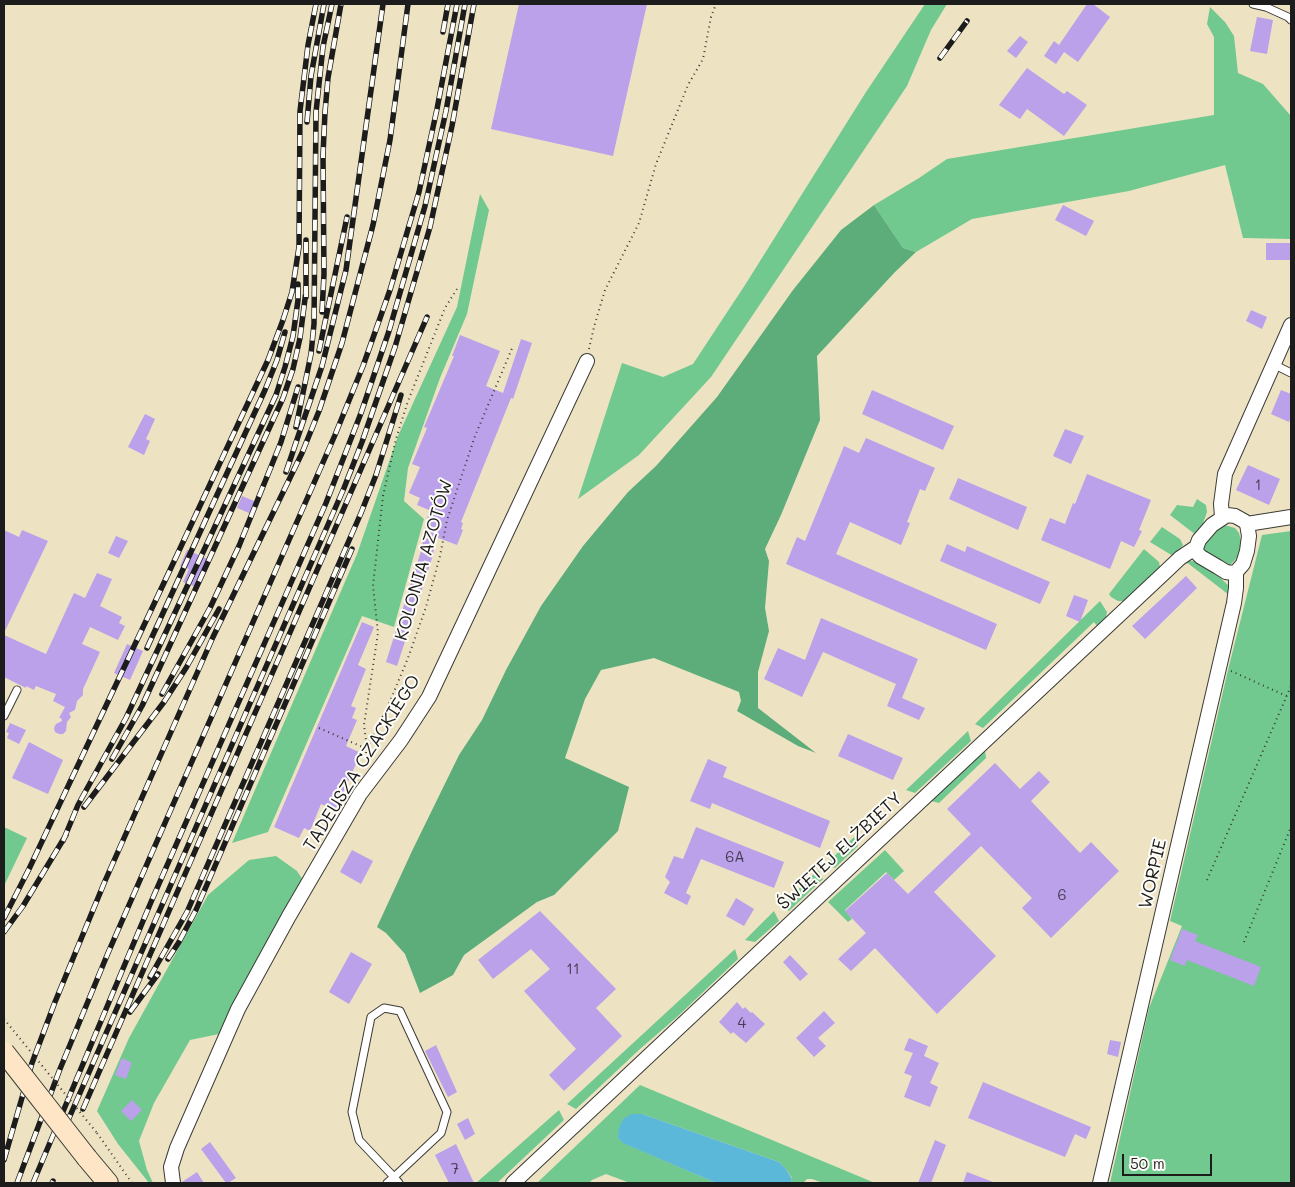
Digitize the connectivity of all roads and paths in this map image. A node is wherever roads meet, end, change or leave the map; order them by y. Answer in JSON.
{"nodes":[{"id":1,"x":716,"y":4,"type":"edge"},
{"id":2,"x":1253,"y":4,"type":"edge"},
{"id":3,"x":1291,"y":20,"type":"edge"},
{"id":4,"x":457,"y":290,"type":"dead end"},
{"id":5,"x":1291,"y":326,"type":"edge"},
{"id":6,"x":513,"y":346,"type":"dead end"},
{"id":7,"x":587,"y":361,"type":"joint"},
{"id":8,"x":1273,"y":364,"type":"junction"},
{"id":9,"x":1291,"y":373,"type":"edge"},
{"id":10,"x":1222,"y":517,"type":"junction"},
{"id":11,"x":1291,"y":518,"type":"edge"},
{"id":12,"x":1247,"y":524,"type":"junction"},
{"id":13,"x":1195,"y":548,"type":"junction"},
{"id":14,"x":1236,"y":572,"type":"junction"},
{"id":15,"x":1219,"y":667,"type":"junction"},
{"id":16,"x":1291,"y":686,"type":"edge"},
{"id":17,"x":17,"y":690,"type":"dead end"},
{"id":18,"x":1287,"y":696,"type":"junction"},
{"id":19,"x":1291,"y":698,"type":"edge"},
{"id":20,"x":4,"y":716,"type":"edge"},
{"id":21,"x":319,"y":728,"type":"dead end"},
{"id":22,"x":367,"y":749,"type":"junction"},
{"id":23,"x":370,"y":780,"type":"junction"},
{"id":24,"x":1291,"y":827,"type":"edge"},
{"id":25,"x":1207,"y":880,"type":"dead end"},
{"id":26,"x":1244,"y":942,"type":"dead end"},
{"id":27,"x":4,"y":1019,"type":"edge"},
{"id":28,"x":4,"y":1052,"type":"edge"},
{"id":29,"x":394,"y":1177,"type":"junction"},
{"id":30,"x":108,"y":1183,"type":"edge"},
{"id":31,"x":132,"y":1183,"type":"edge"},
{"id":32,"x":173,"y":1183,"type":"edge"},
{"id":33,"x":387,"y":1183,"type":"edge"},
{"id":34,"x":399,"y":1183,"type":"edge"},
{"id":35,"x":513,"y":1183,"type":"edge"},
{"id":36,"x":1100,"y":1183,"type":"edge"}],
"edges":[{"from":1,"to":7,"type":"path"},
{"from":2,"to":3,"type":"lane"},
{"from":4,"to":22,"type":"path"},
{"from":5,"to":8,"type":"street"},
{"from":6,"to":22,"type":"path","name":"KOLONIA AZOTÓW"},
{"from":7,"to":23,"type":"street","name":"TADEUSZA CZACKIEGO"},
{"from":8,"to":9,"type":"lane"},
{"from":8,"to":10,"type":"street"},
{"from":10,"to":12,"type":"street"},
{"from":10,"to":13,"type":"street"},
{"from":11,"to":12,"type":"street"},
{"from":12,"to":14,"type":"street"},
{"from":13,"to":14,"type":"street"},
{"from":13,"to":35,"type":"street","name":"ŚWIĘTEJ ELŻBIETY"},
{"from":14,"to":15,"type":"street","name":"WORPIE"},
{"from":15,"to":18,"type":"path"},
{"from":15,"to":36,"type":"street","name":"WORPIE"},
{"from":16,"to":18,"type":"path"},
{"from":17,"to":20,"type":"lane"},
{"from":18,"to":19,"type":"path"},
{"from":18,"to":25,"type":"path"},
{"from":21,"to":22,"type":"path"},
{"from":22,"to":23,"type":"path"},
{"from":23,"to":32,"type":"street","name":"TADEUSZA CZACKIEGO"},
{"from":24,"to":26,"type":"path"},
{"from":27,"to":31,"type":"path","bridge":true},
{"from":28,"to":30,"type":"street","bridge":true},
{"from":29,"to":29,"type":"lane"},
{"from":29,"to":33,"type":"lane"},
{"from":29,"to":34,"type":"lane"}]}
